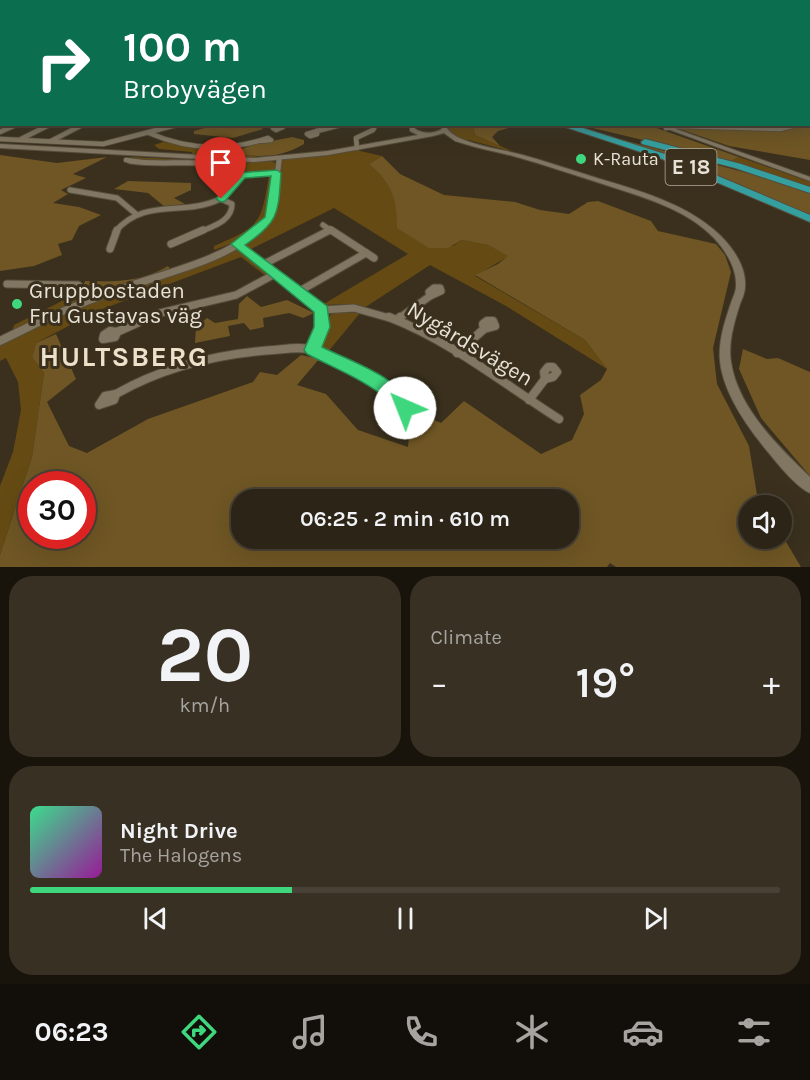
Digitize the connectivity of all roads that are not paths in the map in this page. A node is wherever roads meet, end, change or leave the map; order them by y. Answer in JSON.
{"nodes":[{"id":1,"x":47,"y":126,"type":"edge"},
{"id":2,"x":80,"y":126,"type":"edge"},
{"id":3,"x":173,"y":126,"type":"edge"},
{"id":4,"x":338,"y":126,"type":"edge"},
{"id":5,"x":375,"y":126,"type":"edge"},
{"id":6,"x":412,"y":126,"type":"edge"},
{"id":7,"x":566,"y":126,"type":"edge"},
{"id":8,"x":581,"y":126,"type":"edge"},
{"id":9,"x":666,"y":126,"type":"edge"},
{"id":10,"x":792,"y":126,"type":"dead end"},
{"id":11,"x":445,"y":127,"type":"edge"},
{"id":12,"x":317,"y":132,"type":"dead end"},
{"id":13,"x":149,"y":133,"type":"junction"},
{"id":14,"x":425,"y":135,"type":"junction"},
{"id":15,"x":432,"y":135,"type":"junction"},
{"id":16,"x":0,"y":139,"type":"edge"},
{"id":17,"x":19,"y":140,"type":"junction"},
{"id":18,"x":393,"y":140,"type":"junction"},
{"id":19,"x":261,"y":141,"type":"dead end"},
{"id":20,"x":463,"y":141,"type":"junction"},
{"id":21,"x":49,"y":142,"type":"junction"},
{"id":22,"x":100,"y":144,"type":"junction"},
{"id":23,"x":0,"y":146,"type":"edge"},
{"id":24,"x":357,"y":148,"type":"junction"},
{"id":25,"x":89,"y":152,"type":"junction"},
{"id":26,"x":279,"y":159,"type":"junction"},
{"id":27,"x":126,"y":160,"type":"dead end"},
{"id":28,"x":277,"y":173,"type":"junction"},
{"id":29,"x":242,"y":176,"type":"junction"},
{"id":30,"x":810,"y":178,"type":"edge"},
{"id":31,"x":70,"y":190,"type":"dead end"},
{"id":32,"x":810,"y":190,"type":"edge"},
{"id":33,"x":221,"y":199,"type":"junction"},
{"id":34,"x":764,"y":199,"type":"junction"},
{"id":35,"x":136,"y":214,"type":"junction"},
{"id":36,"x":810,"y":219,"type":"edge"},
{"id":37,"x":810,"y":224,"type":"edge"},
{"id":38,"x":323,"y":225,"type":"dead end"},
{"id":39,"x":330,"y":230,"type":"junction"},
{"id":40,"x":171,"y":244,"type":"dead end"},
{"id":41,"x":237,"y":244,"type":"junction"},
{"id":42,"x":110,"y":249,"type":"dead end"},
{"id":43,"x":366,"y":253,"type":"junction"},
{"id":44,"x":374,"y":258,"type":"dead end"},
{"id":45,"x":264,"y":264,"type":"junction"},
{"id":46,"x":275,"y":274,"type":"junction"},
{"id":47,"x":7,"y":284,"type":"dead end"},
{"id":48,"x":298,"y":292,"type":"junction"},
{"id":49,"x":430,"y":296,"type":"dead end"},
{"id":50,"x":92,"y":299,"type":"junction"},
{"id":51,"x":322,"y":310,"type":"junction"},
{"id":52,"x":398,"y":319,"type":"junction"},
{"id":53,"x":484,"y":329,"type":"dead end"},
{"id":54,"x":117,"y":332,"type":"dead end"},
{"id":55,"x":0,"y":341,"type":"edge"},
{"id":56,"x":312,"y":350,"type":"junction"},
{"id":57,"x":458,"y":353,"type":"junction"},
{"id":58,"x":546,"y":379,"type":"dead end"},
{"id":59,"x":116,"y":394,"type":"dead end"},
{"id":60,"x":398,"y":397,"type":"dead end"},
{"id":61,"x":529,"y":400,"type":"junction"},
{"id":62,"x":559,"y":419,"type":"dead end"},
{"id":63,"x":810,"y":486,"type":"edge"}],
"edges":[{"from":1,"to":17,"type":"street"},
{"from":2,"to":21,"type":"street"},
{"from":3,"to":13,"type":"street"},
{"from":4,"to":12,"type":"street"},
{"from":5,"to":24,"type":"street"},
{"from":6,"to":14,"type":"street"},
{"from":6,"to":18,"type":"street"},
{"from":7,"to":34,"type":"highway","number":"E 18"},
{"from":8,"to":32,"type":"highway","number":"E 18"},
{"from":9,"to":10,"type":"street"},
{"from":9,"to":30,"type":"street"},
{"from":11,"to":15,"type":"street"},
{"from":11,"to":20,"type":"street"},
{"from":13,"to":19,"type":"street"},
{"from":13,"to":22,"type":"street"},
{"from":14,"to":15,"type":"street"},
{"from":14,"to":18,"type":"street"},
{"from":15,"to":20,"type":"street"},
{"from":16,"to":17,"type":"street"},
{"from":17,"to":21,"type":"street"},
{"from":18,"to":24,"type":"street"},
{"from":20,"to":63,"type":"street"},
{"from":21,"to":22,"type":"street"},
{"from":22,"to":25,"type":"street"},
{"from":23,"to":25,"type":"street"},
{"from":24,"to":26,"type":"street"},
{"from":25,"to":26,"type":"street"},
{"from":26,"to":28,"type":"street"},
{"from":27,"to":29,"type":"street"},
{"from":28,"to":29,"type":"street"},
{"from":28,"to":41,"type":"street"},
{"from":29,"to":33,"type":"street"},
{"from":31,"to":35,"type":"street"},
{"from":33,"to":35,"type":"street"},
{"from":33,"to":40,"type":"street"},
{"from":34,"to":36,"type":"highway","number":"E 18"},
{"from":34,"to":37,"type":"highway"},
{"from":35,"to":42,"type":"street"},
{"from":38,"to":39,"type":"street"},
{"from":39,"to":43,"type":"street"},
{"from":39,"to":45,"type":"street"},
{"from":41,"to":45,"type":"street"},
{"from":41,"to":50,"type":"street"},
{"from":43,"to":44,"type":"street"},
{"from":43,"to":48,"type":"street"},
{"from":45,"to":46,"type":"street"},
{"from":46,"to":48,"type":"street"},
{"from":46,"to":54,"type":"street"},
{"from":47,"to":50,"type":"street"},
{"from":48,"to":51,"type":"street"},
{"from":49,"to":52,"type":"street"},
{"from":50,"to":55,"type":"street"},
{"from":51,"to":52,"type":"street","name":"Nygårdsvägen"},
{"from":51,"to":56,"type":"street"},
{"from":52,"to":57,"type":"street","name":"Nygårdsvägen"},
{"from":53,"to":57,"type":"street"},
{"from":56,"to":59,"type":"street"},
{"from":56,"to":60,"type":"street"},
{"from":57,"to":61,"type":"street","name":"Nygårdsvägen"},
{"from":58,"to":61,"type":"street"},
{"from":61,"to":62,"type":"street","name":"Nygårdsvägen"}]}
